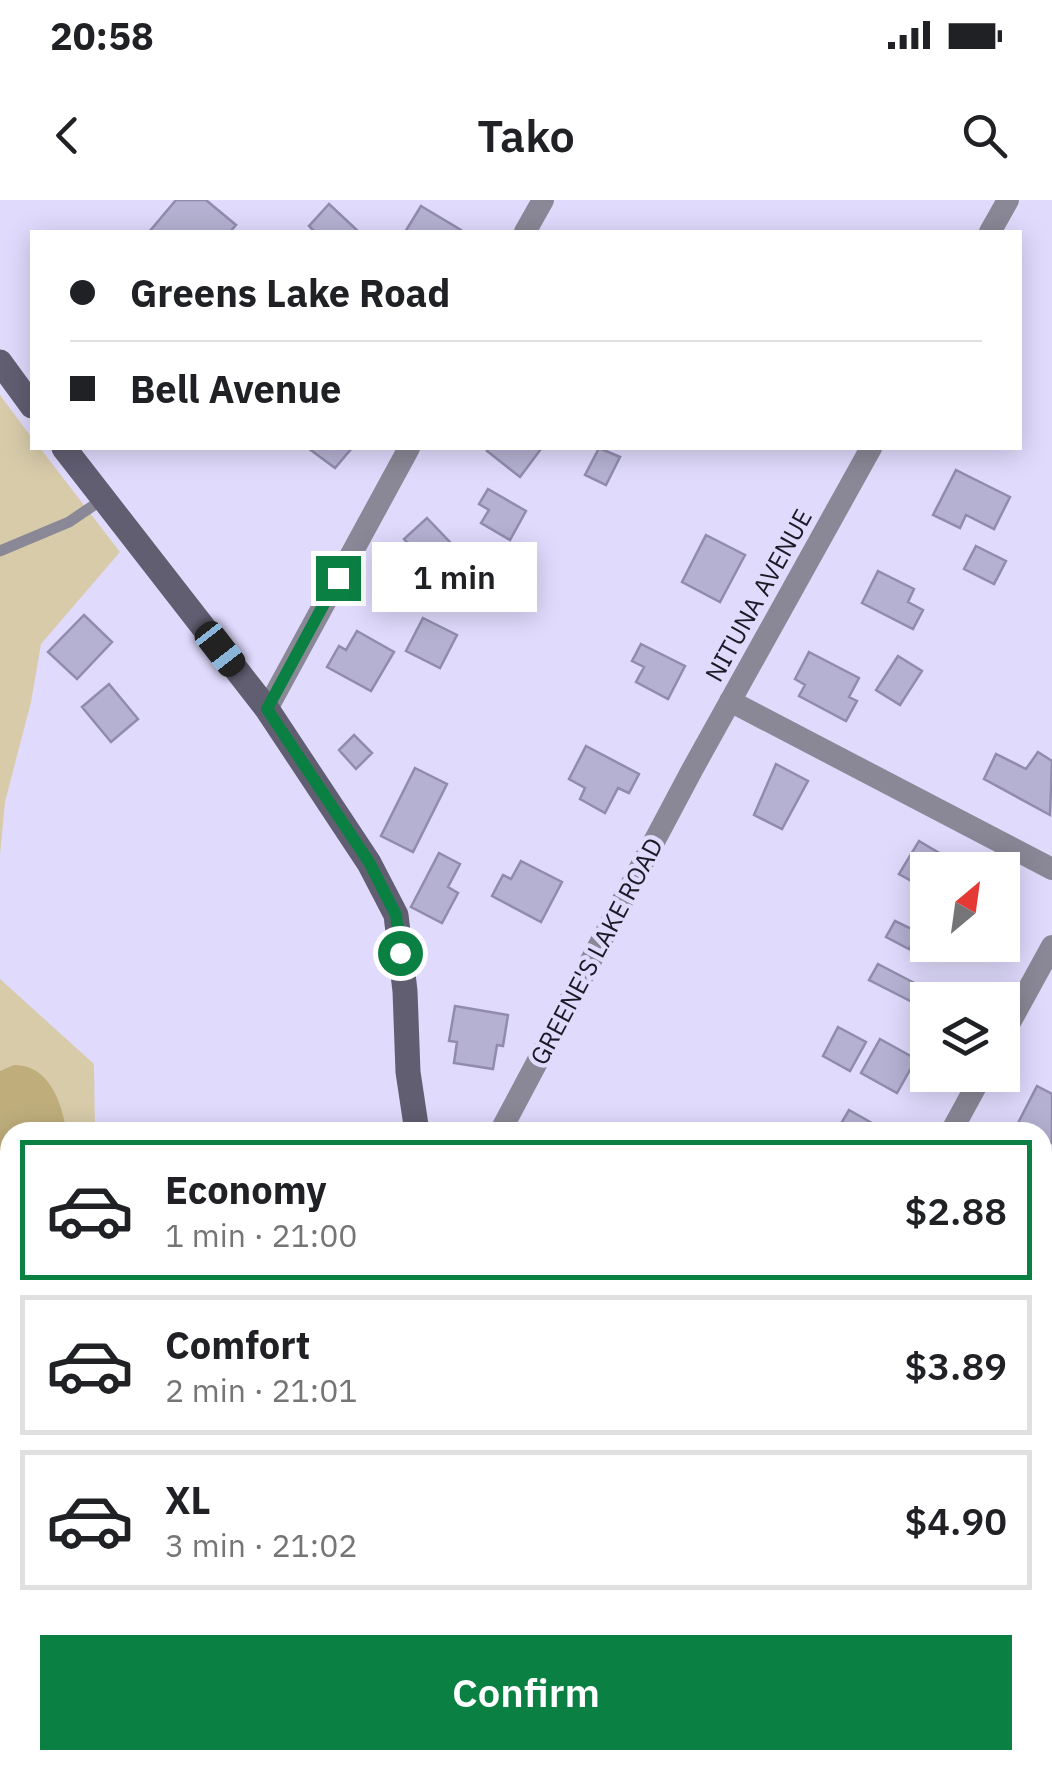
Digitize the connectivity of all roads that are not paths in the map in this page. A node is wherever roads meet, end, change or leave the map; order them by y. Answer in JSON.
{"nodes":[{"id":1,"x":543,"y":200,"type":"edge"},
{"id":2,"x":1008,"y":200,"type":"edge"},
{"id":3,"x":526,"y":230,"type":"edge"},
{"id":4,"x":991,"y":230,"type":"edge"},
{"id":5,"x":0,"y":362,"type":"edge"},
{"id":6,"x":30,"y":403,"type":"edge"},
{"id":7,"x":65,"y":450,"type":"edge"},
{"id":8,"x":407,"y":450,"type":"edge"},
{"id":9,"x":870,"y":450,"type":"edge"},
{"id":10,"x":102,"y":499,"type":"junction"},
{"id":11,"x":0,"y":550,"type":"edge"},
{"id":12,"x":730,"y":701,"type":"junction"},
{"id":13,"x":267,"y":709,"type":"junction"},
{"id":14,"x":692,"y":770,"type":"joint"},
{"id":15,"x":1052,"y":869,"type":"edge"},
{"id":16,"x":1052,"y":946,"type":"edge"},
{"id":17,"x":1020,"y":1004,"type":"edge"},
{"id":18,"x":973,"y":1092,"type":"edge"},
{"id":19,"x":416,"y":1122,"type":"edge"},
{"id":20,"x":505,"y":1122,"type":"edge"},
{"id":21,"x":956,"y":1122,"type":"edge"}],
"edges":[{"from":1,"to":3,"type":"street"},
{"from":2,"to":4,"type":"street"},
{"from":5,"to":6,"type":"street"},
{"from":7,"to":10,"type":"street"},
{"from":8,"to":13,"type":"street"},
{"from":9,"to":12,"type":"street","name":"NITUNA AVENUE"},
{"from":10,"to":11,"type":"lane"},
{"from":10,"to":13,"type":"street"},
{"from":12,"to":14,"type":"street","name":"NITUNA AVENUE"},
{"from":12,"to":15,"type":"street"},
{"from":13,"to":19,"type":"street"},
{"from":14,"to":20,"type":"street","name":"GREENE'S LAKE ROAD"},
{"from":16,"to":17,"type":"street"},
{"from":18,"to":21,"type":"street"}]}
